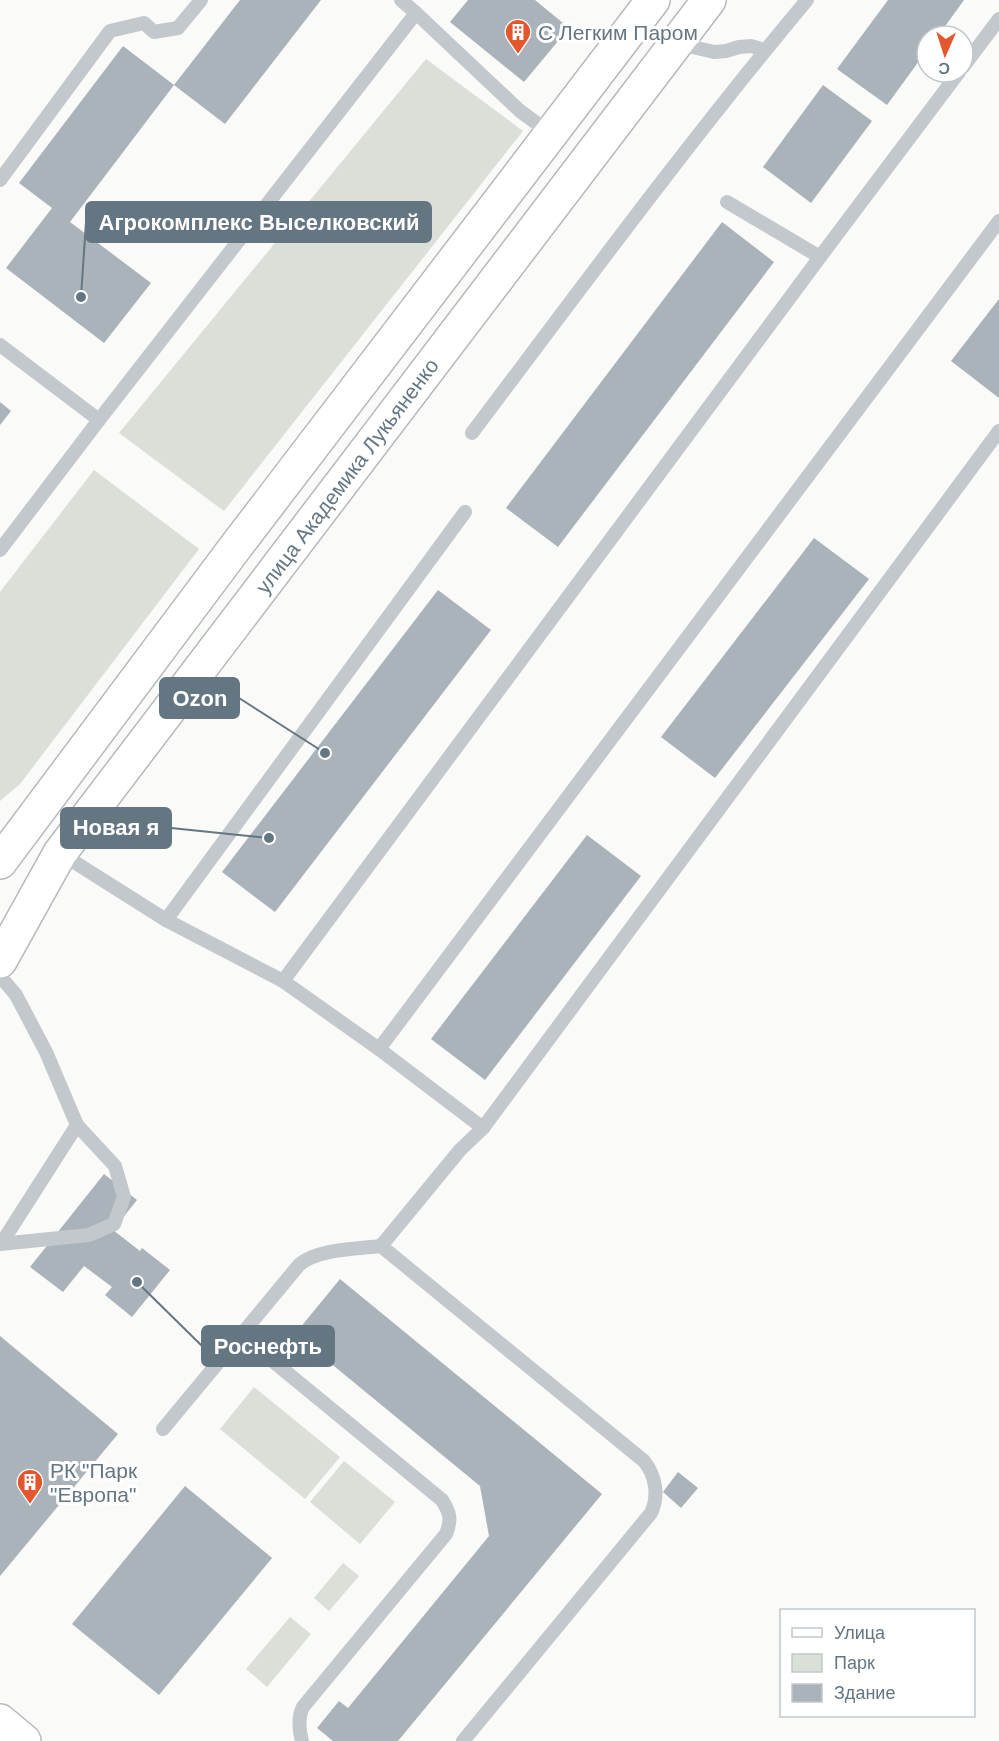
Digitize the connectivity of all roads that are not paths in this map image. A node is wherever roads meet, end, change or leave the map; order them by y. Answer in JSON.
{"nodes":[{"id":1,"x":201,"y":0,"type":"edge"},
{"id":2,"x":401,"y":0,"type":"edge"},
{"id":3,"x":653,"y":0,"type":"edge"},
{"id":4,"x":709,"y":0,"type":"edge"},
{"id":5,"x":807,"y":0,"type":"edge"},
{"id":6,"x":417,"y":13,"type":"junction"},
{"id":7,"x":999,"y":19,"type":"edge"},
{"id":8,"x":676,"y":43,"type":"junction"},
{"id":9,"x":765,"y":50,"type":"junction"},
{"id":10,"x":975,"y":51,"type":"edge"},
{"id":11,"x":950,"y":84,"type":"edge"},
{"id":12,"x":550,"y":133,"type":"junction"},
{"id":13,"x":0,"y":180,"type":"edge"},
{"id":14,"x":727,"y":202,"type":"dead end"},
{"id":15,"x":999,"y":221,"type":"edge"},
{"id":16,"x":819,"y":257,"type":"junction"},
{"id":17,"x":0,"y":345,"type":"edge"},
{"id":18,"x":99,"y":420,"type":"junction"},
{"id":19,"x":999,"y":431,"type":"edge"},
{"id":20,"x":472,"y":433,"type":"dead end"},
{"id":21,"x":465,"y":512,"type":"dead end"},
{"id":22,"x":0,"y":550,"type":"edge"},
{"id":23,"x":60,"y":853,"type":"junction"},
{"id":24,"x":0,"y":862,"type":"edge"},
{"id":25,"x":166,"y":920,"type":"junction"},
{"id":26,"x":0,"y":961,"type":"edge"},
{"id":27,"x":0,"y":976,"type":"edge"},
{"id":28,"x":283,"y":981,"type":"junction"},
{"id":29,"x":379,"y":1049,"type":"junction"},
{"id":30,"x":77,"y":1125,"type":"junction"},
{"id":31,"x":483,"y":1128,"type":"junction"},
{"id":32,"x":1,"y":1244,"type":"edge"},
{"id":33,"x":381,"y":1246,"type":"junction"},
{"id":34,"x":241,"y":1335,"type":"junction"},
{"id":35,"x":163,"y":1429,"type":"dead end"},
{"id":36,"x":0,"y":1720,"type":"edge"},
{"id":37,"x":24,"y":1741,"type":"edge"},
{"id":38,"x":302,"y":1741,"type":"edge"},
{"id":39,"x":463,"y":1741,"type":"edge"}],
"edges":[{"from":1,"to":13,"type":"lane"},
{"from":2,"to":6,"type":"lane"},
{"from":3,"to":12,"type":"main road"},
{"from":4,"to":8,"type":"main road","name":"улица Академика Лукьяненко"},
{"from":5,"to":9,"type":"lane"},
{"from":6,"to":12,"type":"lane"},
{"from":6,"to":18,"type":"lane"},
{"from":7,"to":10,"type":"lane"},
{"from":8,"to":9,"type":"lane"},
{"from":8,"to":23,"type":"main road","name":"улица Академика Лукьяненко"},
{"from":9,"to":20,"type":"lane"},
{"from":11,"to":16,"type":"lane"},
{"from":12,"to":24,"type":"main road"},
{"from":14,"to":16,"type":"lane"},
{"from":15,"to":29,"type":"lane"},
{"from":16,"to":28,"type":"lane"},
{"from":17,"to":18,"type":"lane"},
{"from":18,"to":22,"type":"lane"},
{"from":19,"to":31,"type":"lane"},
{"from":21,"to":25,"type":"lane"},
{"from":23,"to":25,"type":"lane"},
{"from":23,"to":26,"type":"main road","name":"улица Академика Лукьяненко"},
{"from":25,"to":28,"type":"lane"},
{"from":27,"to":30,"type":"lane"},
{"from":28,"to":29,"type":"lane"},
{"from":29,"to":31,"type":"lane"},
{"from":30,"to":32,"type":"lane"},
{"from":30,"to":32,"type":"lane"},
{"from":31,"to":33,"type":"lane"},
{"from":33,"to":34,"type":"lane"},
{"from":33,"to":39,"type":"lane"},
{"from":34,"to":35,"type":"lane"},
{"from":34,"to":38,"type":"lane"},
{"from":36,"to":37,"type":"main road"}]}
